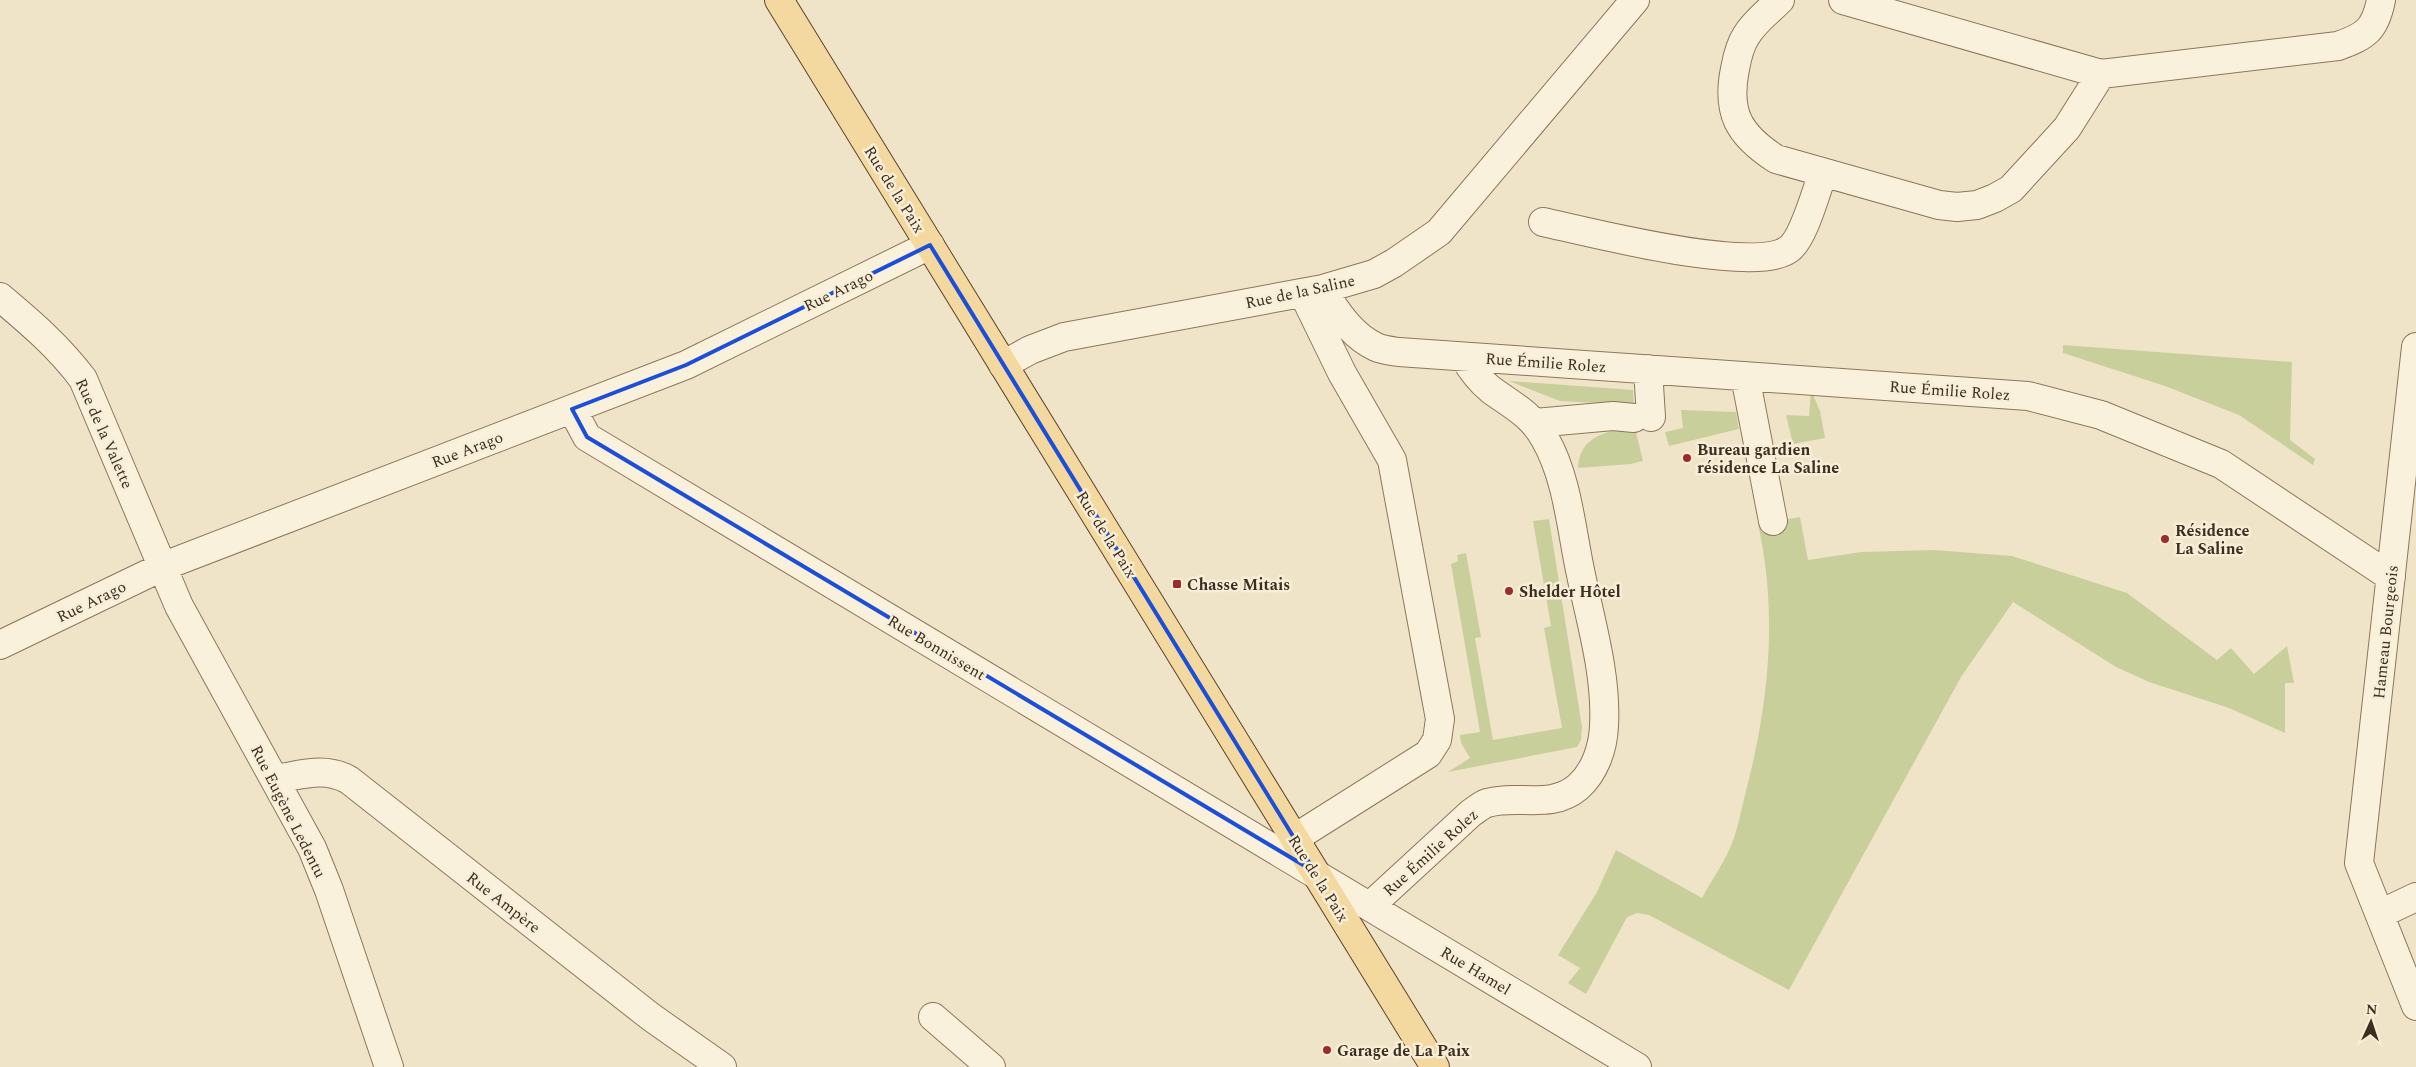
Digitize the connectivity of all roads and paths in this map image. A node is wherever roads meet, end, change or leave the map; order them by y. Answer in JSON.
{"nodes":[{"id":1,"x":779,"y":0,"type":"edge"},
{"id":2,"x":1635,"y":0,"type":"edge"},
{"id":3,"x":1780,"y":0,"type":"edge"},
{"id":4,"x":1843,"y":0,"type":"edge"},
{"id":5,"x":2381,"y":0,"type":"edge"},
{"id":6,"x":2102,"y":74,"type":"junction"},
{"id":7,"x":1823,"y":173,"type":"junction"},
{"id":8,"x":1543,"y":222,"type":"dead end"},
{"id":9,"x":930,"y":245,"type":"junction"},
{"id":10,"x":1313,"y":291,"type":"junction"},
{"id":11,"x":0,"y":297,"type":"edge"},
{"id":12,"x":2416,"y":347,"type":"edge"},
{"id":13,"x":1464,"y":357,"type":"junction"},
{"id":14,"x":1003,"y":365,"type":"junction"},
{"id":15,"x":1648,"y":369,"type":"junction"},
{"id":16,"x":1745,"y":376,"type":"junction"},
{"id":17,"x":572,"y":409,"type":"junction"},
{"id":18,"x":1535,"y":423,"type":"junction"},
{"id":19,"x":1773,"y":521,"type":"dead end"},
{"id":20,"x":164,"y":566,"type":"junction"},
{"id":21,"x":2391,"y":577,"type":"junction"},
{"id":22,"x":0,"y":645,"type":"edge"},
{"id":23,"x":275,"y":779,"type":"junction"},
{"id":24,"x":1295,"y":838,"type":"junction"},
{"id":25,"x":1315,"y":872,"type":"junction"},
{"id":26,"x":2416,"y":897,"type":"edge"},
{"id":27,"x":1370,"y":906,"type":"junction"},
{"id":28,"x":2380,"y":914,"type":"junction"},
{"id":29,"x":2416,"y":1006,"type":"edge"},
{"id":30,"x":933,"y":1018,"type":"dead end"},
{"id":31,"x":389,"y":1067,"type":"edge"},
{"id":32,"x":722,"y":1067,"type":"edge"},
{"id":33,"x":991,"y":1067,"type":"edge"},
{"id":34,"x":1435,"y":1067,"type":"edge"},
{"id":35,"x":1637,"y":1067,"type":"edge"}],
"edges":[{"from":1,"to":9,"type":"main road","name":"Rue de la Paix"},
{"from":2,"to":10,"type":"street","name":"Rue de la Saline"},
{"from":3,"to":7,"type":"street"},
{"from":4,"to":6,"type":"street"},
{"from":5,"to":6,"type":"street"},
{"from":6,"to":7,"type":"street"},
{"from":7,"to":8,"type":"street"},
{"from":9,"to":14,"type":"main road","name":"Rue de la Paix"},
{"from":9,"to":17,"type":"street","name":"Rue Arago"},
{"from":10,"to":13,"type":"street","name":"Rue Émilie Rolez"},
{"from":10,"to":14,"type":"street","name":"Rue de la Saline"},
{"from":10,"to":24,"type":"street"},
{"from":11,"to":20,"type":"street","name":"Rue de la Valette"},
{"from":12,"to":21,"type":"street","name":"Hameau Bourgeois"},
{"from":13,"to":15,"type":"street","name":"Rue Émilie Rolez"},
{"from":13,"to":18,"type":"street","name":"Rue Émilie Rolez"},
{"from":14,"to":24,"type":"main road","name":"Rue de la Paix"},
{"from":15,"to":16,"type":"street","name":"Rue Émilie Rolez"},
{"from":15,"to":18,"type":"street"},
{"from":16,"to":19,"type":"street"},
{"from":16,"to":21,"type":"street","name":"Rue Émilie Rolez"},
{"from":17,"to":20,"type":"street","name":"Rue Arago"},
{"from":17,"to":25,"type":"street","name":"Rue Bonnissent"},
{"from":18,"to":27,"type":"street","name":"Rue Émilie Rolez"},
{"from":20,"to":22,"type":"street","name":"Rue Arago"},
{"from":20,"to":23,"type":"street","name":"Rue Eugène Ledentu"},
{"from":21,"to":28,"type":"street","name":"Hameau Bourgeois"},
{"from":23,"to":31,"type":"street","name":"Rue Eugène Ledentu"},
{"from":23,"to":32,"type":"street","name":"Rue Ampère"},
{"from":24,"to":25,"type":"main road","name":"Rue de la Paix"},
{"from":25,"to":27,"type":"street","name":"Rue Hamel"},
{"from":25,"to":34,"type":"main road","name":"Rue de la Paix"},
{"from":26,"to":28,"type":"street"},
{"from":27,"to":35,"type":"street","name":"Rue Hamel"},
{"from":28,"to":29,"type":"street","name":"Hameau Bourgeois"},
{"from":30,"to":33,"type":"street"}]}
